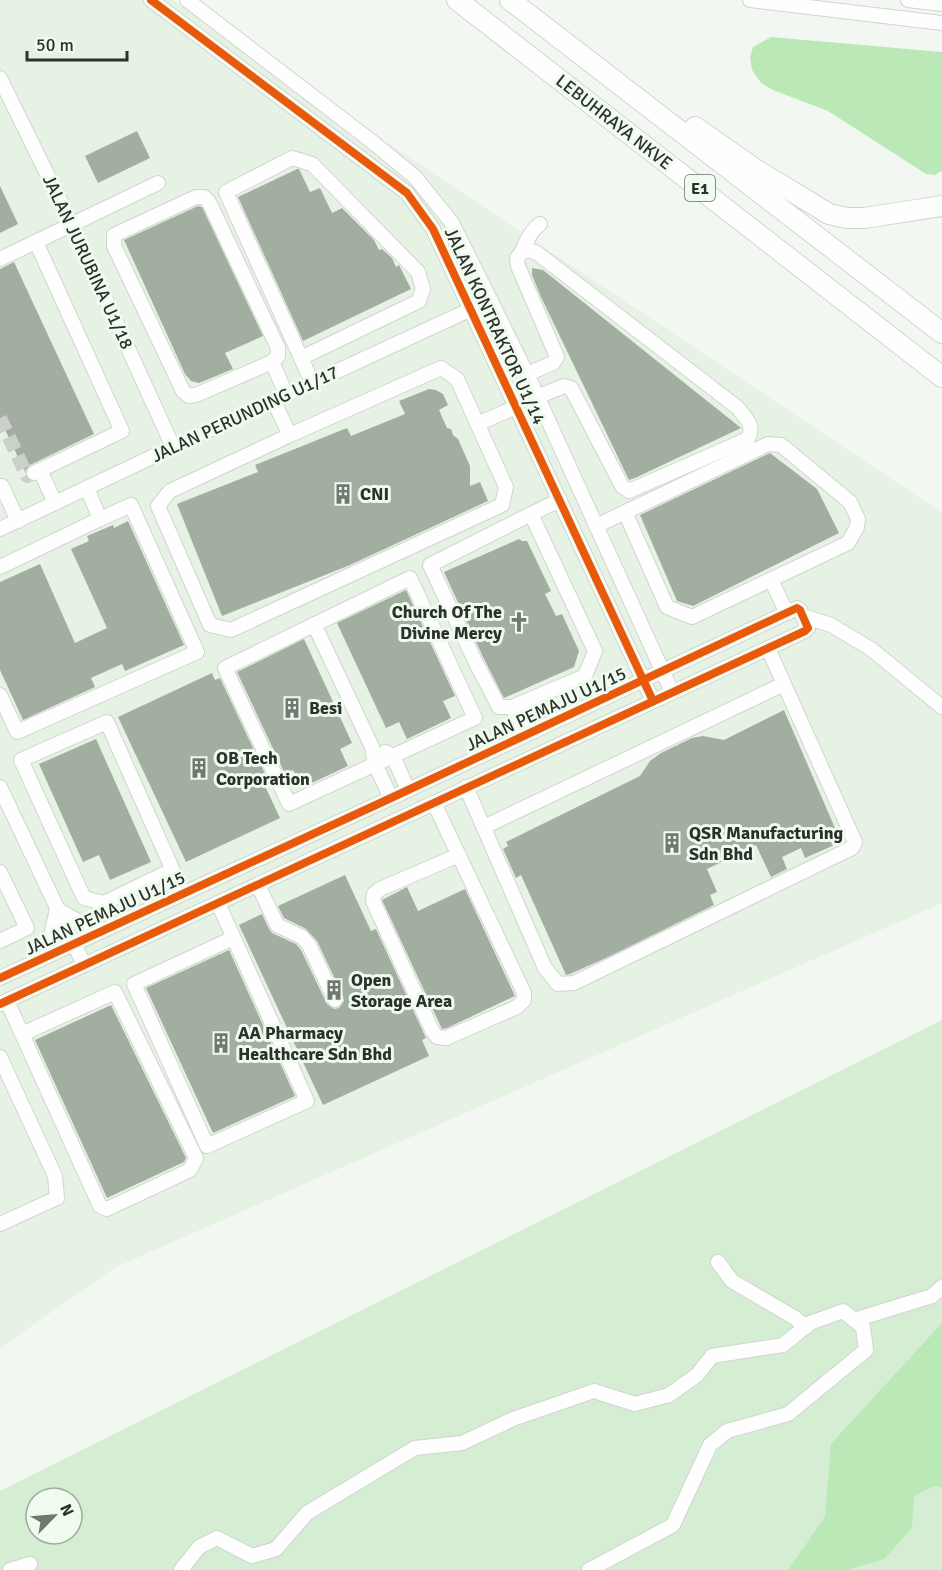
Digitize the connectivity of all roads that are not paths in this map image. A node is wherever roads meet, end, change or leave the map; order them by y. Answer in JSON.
{"nodes":[{"id":1,"x":151,"y":0,"type":"edge"},
{"id":2,"x":187,"y":0,"type":"edge"},
{"id":3,"x":457,"y":0,"type":"edge"},
{"id":4,"x":512,"y":0,"type":"edge"},
{"id":5,"x":750,"y":0,"type":"edge"},
{"id":6,"x":908,"y":0,"type":"edge"},
{"id":7,"x":942,"y":4,"type":"edge"},
{"id":8,"x":942,"y":23,"type":"edge"},
{"id":9,"x":0,"y":78,"type":"edge"},
{"id":10,"x":158,"y":183,"type":"dead end"},
{"id":11,"x":942,"y":206,"type":"edge"},
{"id":12,"x":540,"y":224,"type":"dead end"},
{"id":13,"x":72,"y":225,"type":"junction"},
{"id":14,"x":36,"y":242,"type":"junction"},
{"id":15,"x":521,"y":254,"type":"junction"},
{"id":16,"x":0,"y":259,"type":"edge"},
{"id":17,"x":490,"y":300,"type":"junction"},
{"id":18,"x":471,"y":309,"type":"junction"},
{"id":19,"x":942,"y":333,"type":"edge"},
{"id":20,"x":301,"y":358,"type":"junction"},
{"id":21,"x":272,"y":362,"type":"junction"},
{"id":22,"x":527,"y":374,"type":"junction"},
{"id":23,"x":942,"y":377,"type":"edge"},
{"id":24,"x":312,"y":382,"type":"junction"},
{"id":25,"x":280,"y":397,"type":"junction"},
{"id":26,"x":537,"y":397,"type":"junction"},
{"id":27,"x":516,"y":407,"type":"junction"},
{"id":28,"x":477,"y":424,"type":"junction"},
{"id":29,"x":290,"y":435,"type":"junction"},
{"id":30,"x":173,"y":447,"type":"junction"},
{"id":31,"x":2,"y":486,"type":"dead end"},
{"id":32,"x":87,"y":488,"type":"junction"},
{"id":33,"x":560,"y":500,"type":"junction"},
{"id":34,"x":55,"y":503,"type":"junction"},
{"id":35,"x":625,"y":512,"type":"junction"},
{"id":36,"x":531,"y":514,"type":"junction"},
{"id":37,"x":100,"y":519,"type":"junction"},
{"id":38,"x":18,"y":521,"type":"junction"},
{"id":39,"x":596,"y":526,"type":"junction"},
{"id":40,"x":0,"y":529,"type":"edge"},
{"id":41,"x":0,"y":567,"type":"edge"},
{"id":42,"x":771,"y":580,"type":"junction"},
{"id":43,"x":787,"y":613,"type":"junction"},
{"id":44,"x":803,"y":616,"type":"junction"},
{"id":45,"x":314,"y":624,"type":"junction"},
{"id":46,"x":768,"y":648,"type":"junction"},
{"id":47,"x":662,"y":671,"type":"junction"},
{"id":48,"x":643,"y":680,"type":"junction"},
{"id":49,"x":784,"y":684,"type":"junction"},
{"id":50,"x":672,"y":692,"type":"junction"},
{"id":51,"x":0,"y":695,"type":"edge"},
{"id":52,"x":653,"y":701,"type":"junction"},
{"id":53,"x":512,"y":707,"type":"junction"},
{"id":54,"x":942,"y":707,"type":"edge"},
{"id":55,"x":525,"y":734,"type":"junction"},
{"id":56,"x":372,"y":747,"type":"junction"},
{"id":57,"x":393,"y":756,"type":"junction"},
{"id":58,"x":375,"y":764,"type":"junction"},
{"id":59,"x":0,"y":787,"type":"edge"},
{"id":60,"x":466,"y":787,"type":"junction"},
{"id":61,"x":408,"y":790,"type":"junction"},
{"id":62,"x":391,"y":798,"type":"junction"},
{"id":63,"x":434,"y":803,"type":"junction"},
{"id":64,"x":484,"y":827,"type":"junction"},
{"id":65,"x":459,"y":855,"type":"junction"},
{"id":66,"x":172,"y":870,"type":"junction"},
{"id":67,"x":0,"y":872,"type":"edge"},
{"id":68,"x":258,"y":885,"type":"junction"},
{"id":69,"x":183,"y":893,"type":"junction"},
{"id":70,"x":218,"y":903,"type":"junction"},
{"id":71,"x":57,"y":909,"type":"junction"},
{"id":72,"x":102,"y":930,"type":"junction"},
{"id":73,"x":234,"y":938,"type":"junction"},
{"id":74,"x":0,"y":941,"type":"edge"},
{"id":75,"x":74,"y":943,"type":"junction"},
{"id":76,"x":40,"y":959,"type":"junction"},
{"id":77,"x":84,"y":965,"type":"junction"},
{"id":78,"x":0,"y":978,"type":"edge"},
{"id":79,"x":335,"y":1000,"type":"dead end"},
{"id":80,"x":3,"y":1003,"type":"edge"},
{"id":81,"x":22,"y":1034,"type":"junction"},
{"id":82,"x":0,"y":1057,"type":"edge"},
{"id":83,"x":0,"y":1224,"type":"edge"},
{"id":84,"x":718,"y":1262,"type":"dead end"},
{"id":85,"x":942,"y":1287,"type":"edge"},
{"id":86,"x":854,"y":1320,"type":"junction"},
{"id":87,"x":806,"y":1327,"type":"junction"},
{"id":88,"x":30,"y":1564,"type":"dead end"},
{"id":89,"x":10,"y":1570,"type":"edge"},
{"id":90,"x":181,"y":1570,"type":"edge"},
{"id":91,"x":589,"y":1570,"type":"edge"}],
"edges":[{"from":1,"to":18,"type":"street","name":"JALAN KONTRAKTOR U1/14"},
{"from":2,"to":17,"type":"street","name":"JALAN KONTRAKTOR U1/14"},
{"from":3,"to":23,"type":"highway","name":"LEBUHRAYA NKVE","number":"E1"},
{"from":4,"to":11,"type":"highway"},
{"from":4,"to":19,"type":"highway","name":"LEBUHRAYA NKVE","number":"E1"},
{"from":5,"to":8,"type":"street"},
{"from":6,"to":7,"type":"street"},
{"from":9,"to":13,"type":"street","name":"JALAN JURUBINA U1/18"},
{"from":10,"to":13,"type":"street"},
{"from":12,"to":15,"type":"street"},
{"from":13,"to":14,"type":"street"},
{"from":13,"to":30,"type":"street","name":"JALAN JURUBINA U1/18"},
{"from":14,"to":16,"type":"street"},
{"from":14,"to":34,"type":"street"},
{"from":15,"to":22,"type":"street"},
{"from":15,"to":26,"type":"street"},
{"from":17,"to":18,"type":"street","name":"JALAN PERUNDING U1/17"},
{"from":17,"to":22,"type":"street","name":"JALAN KONTRAKTOR U1/14"},
{"from":18,"to":24,"type":"street","name":"JALAN PERUNDING U1/17"},
{"from":18,"to":27,"type":"street","name":"JALAN KONTRAKTOR U1/14"},
{"from":20,"to":20,"type":"street"},
{"from":20,"to":24,"type":"street"},
{"from":21,"to":21,"type":"street"},
{"from":21,"to":25,"type":"street"},
{"from":22,"to":26,"type":"street","name":"JALAN KONTRAKTOR U1/14"},
{"from":24,"to":25,"type":"street","name":"JALAN PERUNDING U1/17"},
{"from":25,"to":29,"type":"street"},
{"from":25,"to":30,"type":"street","name":"JALAN PERUNDING U1/17"},
{"from":26,"to":39,"type":"street","name":"JALAN KONTRAKTOR U1/14"},
{"from":27,"to":28,"type":"street"},
{"from":27,"to":33,"type":"street","name":"JALAN KONTRAKTOR U1/14"},
{"from":28,"to":29,"type":"street"},
{"from":28,"to":29,"type":"street"},
{"from":30,"to":32,"type":"street","name":"JALAN PERUNDING U1/17"},
{"from":31,"to":38,"type":"street"},
{"from":32,"to":34,"type":"street","name":"JALAN PERUNDING U1/17"},
{"from":32,"to":37,"type":"street"},
{"from":33,"to":36,"type":"street"},
{"from":33,"to":48,"type":"street","name":"JALAN KONTRAKTOR U1/14"},
{"from":34,"to":38,"type":"street","name":"JALAN PERUNDING U1/17"},
{"from":35,"to":39,"type":"street"},
{"from":35,"to":42,"type":"street"},
{"from":35,"to":42,"type":"street"},
{"from":36,"to":53,"type":"street"},
{"from":36,"to":53,"type":"street"},
{"from":37,"to":41,"type":"street"},
{"from":37,"to":51,"type":"street"},
{"from":38,"to":40,"type":"street","name":"JALAN PERUNDING U1/17"},
{"from":39,"to":47,"type":"street","name":"JALAN KONTRAKTOR U1/14"},
{"from":42,"to":43,"type":"street"},
{"from":43,"to":44,"type":"street"},
{"from":43,"to":47,"type":"street","name":"JALAN PEMAJU U1/15"},
{"from":44,"to":46,"type":"street","name":"JALAN PEMAJU U1/15"},
{"from":44,"to":54,"type":"street"},
{"from":45,"to":56,"type":"street"},
{"from":45,"to":57,"type":"street"},
{"from":45,"to":58,"type":"street"},
{"from":46,"to":49,"type":"street"},
{"from":46,"to":50,"type":"street","name":"JALAN PEMAJU U1/15"},
{"from":47,"to":48,"type":"street","name":"JALAN PEMAJU U1/15"},
{"from":47,"to":50,"type":"street","name":"JALAN KONTRAKTOR U1/14"},
{"from":48,"to":52,"type":"street","name":"JALAN KONTRAKTOR U1/14"},
{"from":48,"to":55,"type":"street","name":"JALAN PEMAJU U1/15"},
{"from":49,"to":64,"type":"street"},
{"from":49,"to":64,"type":"street"},
{"from":50,"to":52,"type":"street","name":"JALAN PEMAJU U1/15"},
{"from":52,"to":60,"type":"street","name":"JALAN PEMAJU U1/15"},
{"from":53,"to":55,"type":"street"},
{"from":55,"to":61,"type":"street","name":"JALAN PEMAJU U1/15"},
{"from":56,"to":57,"type":"street"},
{"from":56,"to":58,"type":"street"},
{"from":57,"to":58,"type":"street"},
{"from":57,"to":61,"type":"street"},
{"from":58,"to":62,"type":"street"},
{"from":59,"to":71,"type":"street"},
{"from":60,"to":63,"type":"street","name":"JALAN PEMAJU U1/15"},
{"from":60,"to":64,"type":"street"},
{"from":61,"to":62,"type":"street","name":"JALAN PEMAJU U1/15"},
{"from":62,"to":69,"type":"street","name":"JALAN PEMAJU U1/15"},
{"from":63,"to":65,"type":"street"},
{"from":63,"to":68,"type":"street","name":"JALAN PEMAJU U1/15"},
{"from":65,"to":65,"type":"street"},
{"from":66,"to":66,"type":"street"},
{"from":66,"to":69,"type":"street"},
{"from":67,"to":74,"type":"street"},
{"from":68,"to":70,"type":"street","name":"JALAN PEMAJU U1/15"},
{"from":68,"to":79,"type":"street"},
{"from":69,"to":72,"type":"street","name":"JALAN PEMAJU U1/15"},
{"from":70,"to":73,"type":"street"},
{"from":70,"to":77,"type":"street","name":"JALAN PEMAJU U1/15"},
{"from":71,"to":72,"type":"street"},
{"from":71,"to":75,"type":"street"},
{"from":71,"to":76,"type":"street"},
{"from":72,"to":75,"type":"street","name":"JALAN PEMAJU U1/15"},
{"from":73,"to":73,"type":"street"},
{"from":75,"to":76,"type":"street","name":"JALAN PEMAJU U1/15"},
{"from":75,"to":77,"type":"street"},
{"from":76,"to":78,"type":"street","name":"JALAN PEMAJU U1/15"},
{"from":77,"to":80,"type":"street","name":"JALAN PEMAJU U1/15"},
{"from":80,"to":81,"type":"street"},
{"from":81,"to":81,"type":"street"},
{"from":82,"to":83,"type":"street"},
{"from":84,"to":87,"type":"street"},
{"from":85,"to":86,"type":"street"},
{"from":86,"to":87,"type":"street"},
{"from":86,"to":91,"type":"street"},
{"from":87,"to":90,"type":"street"},
{"from":88,"to":89,"type":"street"}]}
